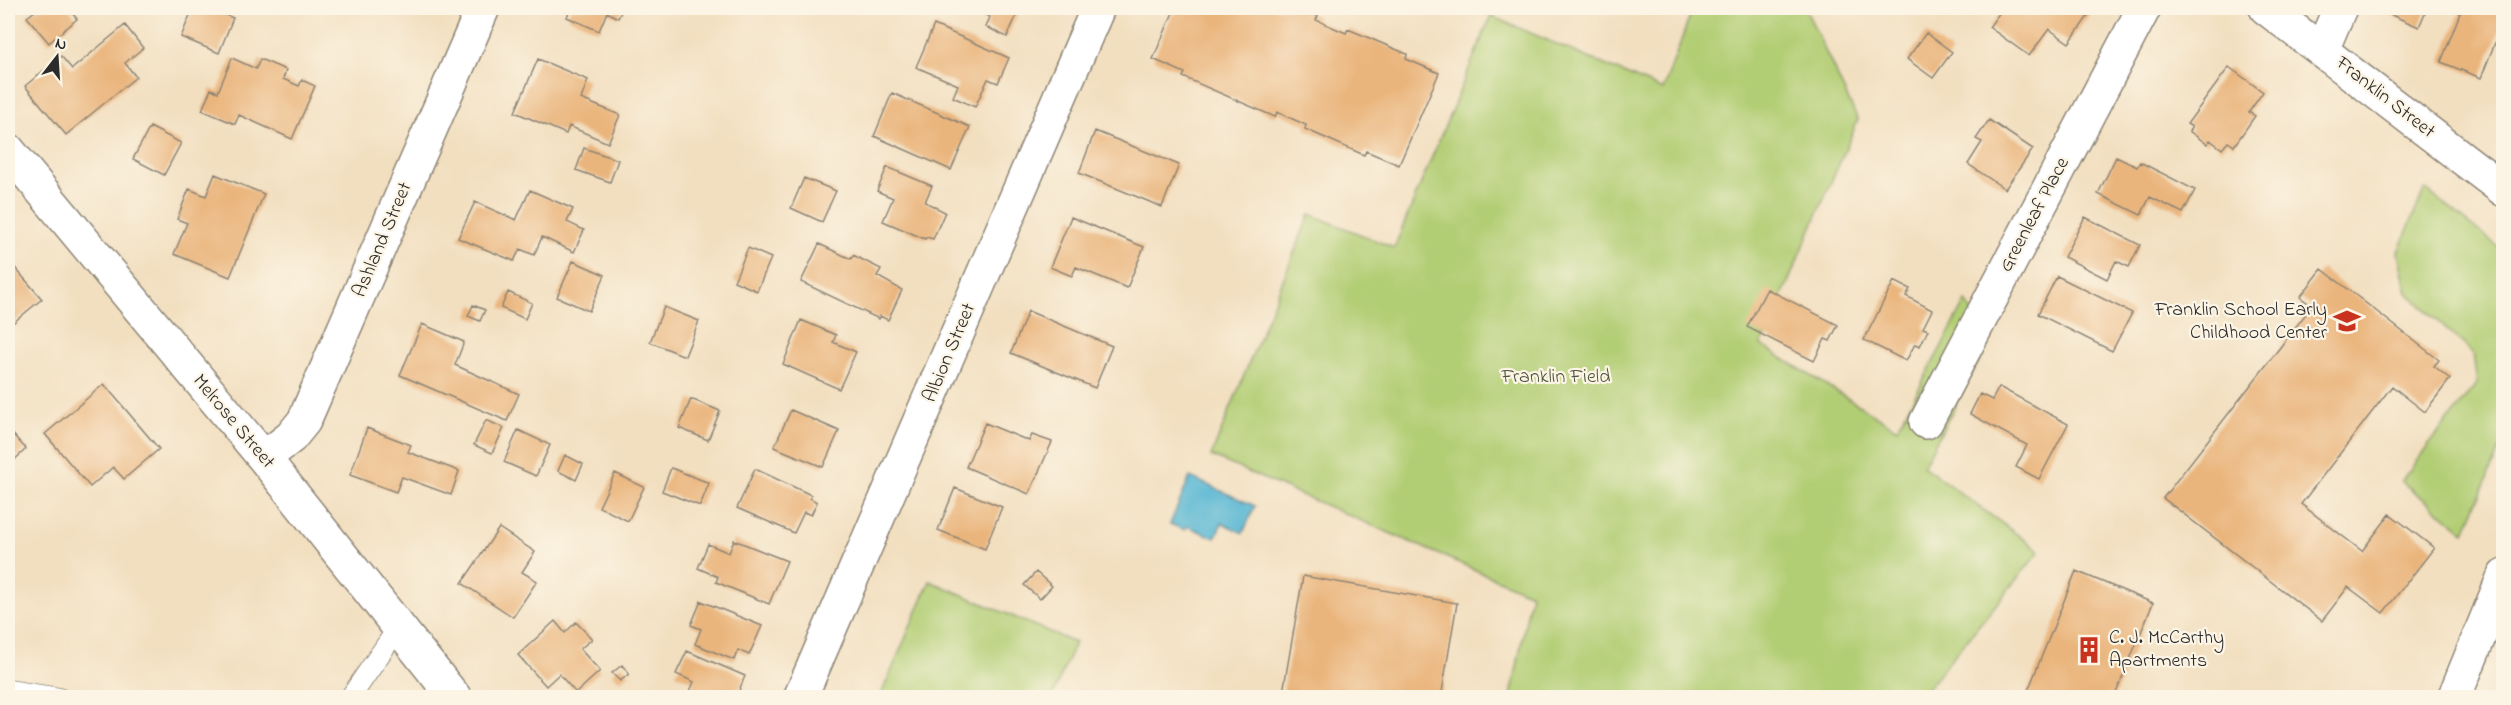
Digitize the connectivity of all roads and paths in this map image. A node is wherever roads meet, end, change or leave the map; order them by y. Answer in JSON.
{"nodes":[{"id":1,"x":483,"y":8,"type":"edge"},
{"id":2,"x":1098,"y":8,"type":"edge"},
{"id":3,"x":2144,"y":8,"type":"edge"},
{"id":4,"x":2266,"y":8,"type":"edge"},
{"id":5,"x":2340,"y":8,"type":"edge"},
{"id":6,"x":2322,"y":50,"type":"junction"},
{"id":7,"x":8,"y":150,"type":"edge"},
{"id":8,"x":2504,"y":190,"type":"edge"},
{"id":9,"x":1926,"y":422,"type":"dead end"},
{"id":10,"x":264,"y":458,"type":"junction"},
{"id":11,"x":2504,"y":576,"type":"edge"},
{"id":12,"x":398,"y":628,"type":"junction"},
{"id":13,"x":8,"y":675,"type":"edge"},
{"id":14,"x":8,"y":690,"type":"edge"},
{"id":15,"x":30,"y":693,"type":"junction"},
{"id":16,"x":60,"y":698,"type":"edge"},
{"id":17,"x":350,"y":698,"type":"edge"},
{"id":18,"x":455,"y":698,"type":"edge"},
{"id":19,"x":800,"y":698,"type":"edge"},
{"id":20,"x":2454,"y":698,"type":"edge"}],
"edges":[{"from":1,"to":10,"type":"street","name":"Ashland Street"},
{"from":2,"to":19,"type":"street","name":"Albion Street"},
{"from":3,"to":9,"type":"street","name":"Greenleaf Place"},
{"from":4,"to":6,"type":"street","name":"Franklin Street"},
{"from":5,"to":6,"type":"street"},
{"from":6,"to":8,"type":"street","name":"Franklin Street"},
{"from":7,"to":10,"type":"street","name":"Melrose Street"},
{"from":10,"to":12,"type":"street","name":"Melrose Street"},
{"from":11,"to":20,"type":"street"},
{"from":12,"to":17,"type":"lane"},
{"from":12,"to":18,"type":"street","name":"Melrose Street"},
{"from":13,"to":15,"type":"lane"},
{"from":14,"to":15,"type":"lane"},
{"from":15,"to":16,"type":"lane"}]}
